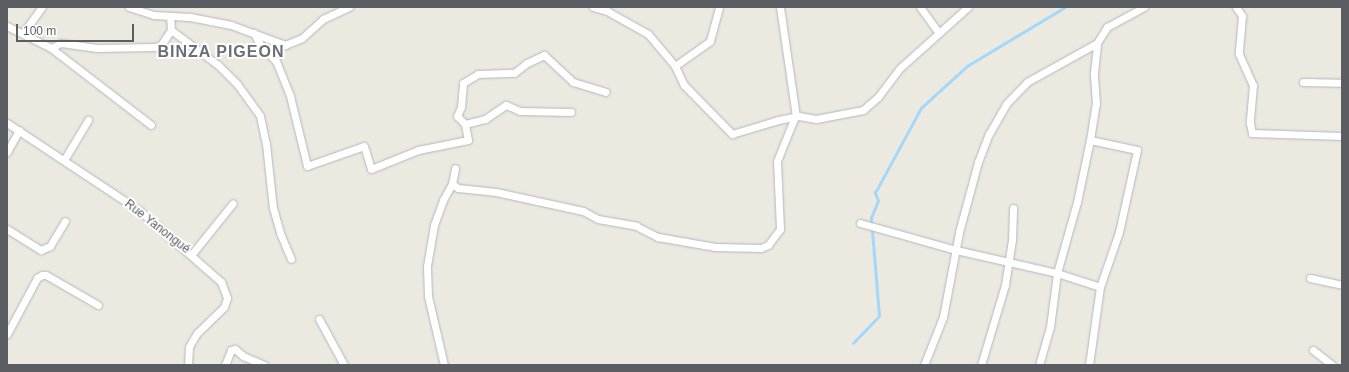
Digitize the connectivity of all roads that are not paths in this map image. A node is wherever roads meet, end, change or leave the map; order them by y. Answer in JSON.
{"nodes":[{"id":1,"x":42,"y":7,"type":"edge"},
{"id":2,"x":128,"y":7,"type":"edge"},
{"id":3,"x":349,"y":7,"type":"edge"},
{"id":4,"x":596,"y":7,"type":"edge"},
{"id":5,"x":720,"y":7,"type":"edge"},
{"id":6,"x":780,"y":7,"type":"edge"},
{"id":7,"x":920,"y":7,"type":"edge"},
{"id":8,"x":968,"y":7,"type":"edge"},
{"id":9,"x":1144,"y":7,"type":"edge"},
{"id":10,"x":1236,"y":7,"type":"edge"},
{"id":11,"x":170,"y":17,"type":"junction"},
{"id":12,"x":7,"y":26,"type":"edge"},
{"id":13,"x":171,"y":30,"type":"junction"},
{"id":14,"x":23,"y":33,"type":"junction"},
{"id":15,"x":254,"y":33,"type":"junction"},
{"id":16,"x":940,"y":33,"type":"junction"},
{"id":17,"x":1097,"y":43,"type":"junction"},
{"id":18,"x":51,"y":48,"type":"junction"},
{"id":19,"x":676,"y":66,"type":"junction"},
{"id":20,"x":1303,"y":82,"type":"dead end"},
{"id":21,"x":1342,"y":83,"type":"edge"},
{"id":22,"x":605,"y":92,"type":"dead end"},
{"id":23,"x":571,"y":112,"type":"dead end"},
{"id":24,"x":795,"y":118,"type":"junction"},
{"id":25,"x":88,"y":120,"type":"dead end"},
{"id":26,"x":7,"y":123,"type":"edge"},
{"id":27,"x":465,"y":124,"type":"junction"},
{"id":28,"x":151,"y":125,"type":"dead end"},
{"id":29,"x":19,"y":130,"type":"junction"},
{"id":30,"x":1342,"y":136,"type":"edge"},
{"id":31,"x":1090,"y":140,"type":"junction"},
{"id":32,"x":7,"y":152,"type":"edge"},
{"id":33,"x":64,"y":160,"type":"junction"},
{"id":34,"x":455,"y":168,"type":"dead end"},
{"id":35,"x":452,"y":184,"type":"junction"},
{"id":36,"x":233,"y":203,"type":"dead end"},
{"id":37,"x":1013,"y":208,"type":"dead end"},
{"id":38,"x":65,"y":221,"type":"dead end"},
{"id":39,"x":860,"y":223,"type":"dead end"},
{"id":40,"x":7,"y":229,"type":"edge"},
{"id":41,"x":956,"y":250,"type":"junction"},
{"id":42,"x":192,"y":254,"type":"junction"},
{"id":43,"x":291,"y":259,"type":"dead end"},
{"id":44,"x":1008,"y":262,"type":"junction"},
{"id":45,"x":1058,"y":273,"type":"junction"},
{"id":46,"x":1310,"y":278,"type":"dead end"},
{"id":47,"x":1342,"y":285,"type":"edge"},
{"id":48,"x":1100,"y":287,"type":"junction"},
{"id":49,"x":98,"y":305,"type":"dead end"},
{"id":50,"x":319,"y":318,"type":"dead end"},
{"id":51,"x":7,"y":334,"type":"edge"},
{"id":52,"x":1313,"y":350,"type":"dead end"},
{"id":53,"x":188,"y":365,"type":"edge"},
{"id":54,"x":224,"y":365,"type":"edge"},
{"id":55,"x":264,"y":365,"type":"edge"},
{"id":56,"x":344,"y":365,"type":"edge"},
{"id":57,"x":444,"y":365,"type":"edge"},
{"id":58,"x":924,"y":365,"type":"edge"},
{"id":59,"x":981,"y":365,"type":"edge"},
{"id":60,"x":1038,"y":365,"type":"edge"},
{"id":61,"x":1089,"y":365,"type":"edge"},
{"id":62,"x":1332,"y":365,"type":"edge"}],
"edges":[{"from":1,"to":14,"type":"street"},
{"from":2,"to":11,"type":"street"},
{"from":3,"to":15,"type":"street"},
{"from":4,"to":19,"type":"street"},
{"from":5,"to":19,"type":"street"},
{"from":6,"to":24,"type":"street"},
{"from":7,"to":16,"type":"street"},
{"from":8,"to":16,"type":"street"},
{"from":9,"to":17,"type":"street"},
{"from":10,"to":30,"type":"street"},
{"from":11,"to":13,"type":"street"},
{"from":11,"to":15,"type":"street"},
{"from":12,"to":14,"type":"street"},
{"from":13,"to":18,"type":"street"},
{"from":13,"to":43,"type":"street"},
{"from":14,"to":18,"type":"street"},
{"from":15,"to":27,"type":"street"},
{"from":16,"to":24,"type":"street"},
{"from":17,"to":31,"type":"street"},
{"from":17,"to":41,"type":"street"},
{"from":18,"to":28,"type":"street"},
{"from":19,"to":24,"type":"street"},
{"from":20,"to":21,"type":"street"},
{"from":22,"to":27,"type":"street"},
{"from":23,"to":27,"type":"street"},
{"from":24,"to":35,"type":"street"},
{"from":25,"to":33,"type":"street"},
{"from":26,"to":29,"type":"street","name":"Rue Yanongué"},
{"from":29,"to":32,"type":"street"},
{"from":29,"to":33,"type":"street","name":"Rue Yanongué"},
{"from":31,"to":45,"type":"street"},
{"from":31,"to":48,"type":"street"},
{"from":33,"to":42,"type":"street","name":"Rue Yanongué"},
{"from":34,"to":35,"type":"street"},
{"from":35,"to":57,"type":"street"},
{"from":36,"to":42,"type":"street"},
{"from":37,"to":44,"type":"street"},
{"from":38,"to":40,"type":"street"},
{"from":39,"to":41,"type":"street"},
{"from":41,"to":44,"type":"street"},
{"from":41,"to":58,"type":"street"},
{"from":42,"to":53,"type":"street","name":"Rue Yanongué"},
{"from":44,"to":45,"type":"street"},
{"from":44,"to":59,"type":"street"},
{"from":45,"to":48,"type":"street"},
{"from":45,"to":60,"type":"street"},
{"from":46,"to":47,"type":"street"},
{"from":48,"to":61,"type":"street"},
{"from":49,"to":51,"type":"street"},
{"from":50,"to":56,"type":"street"},
{"from":52,"to":62,"type":"street"},
{"from":54,"to":55,"type":"street"}]}
